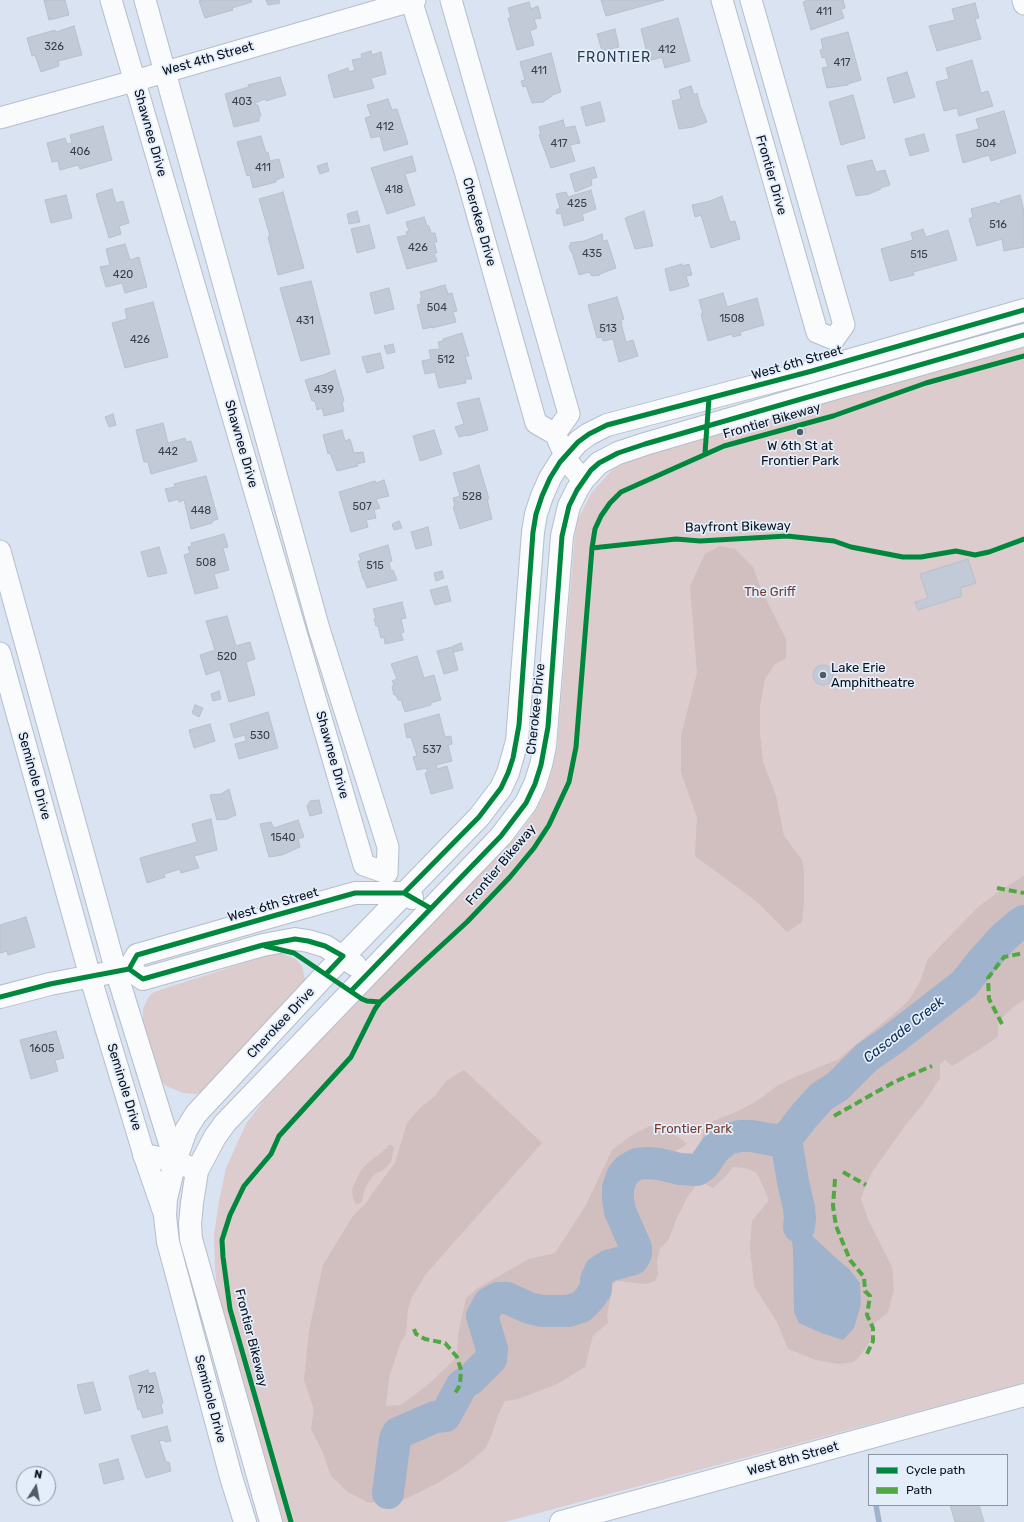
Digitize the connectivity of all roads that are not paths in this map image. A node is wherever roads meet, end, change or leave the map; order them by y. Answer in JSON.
{"nodes":[{"id":1,"x":111,"y":0,"type":"edge"},
{"id":2,"x":145,"y":0,"type":"edge"},
{"id":3,"x":412,"y":0,"type":"edge"},
{"id":4,"x":451,"y":0,"type":"edge"},
{"id":5,"x":722,"y":0,"type":"edge"},
{"id":6,"x":751,"y":0,"type":"edge"},
{"id":7,"x":1023,"y":0,"type":"edge"},
{"id":8,"x":1024,"y":4,"type":"edge"},
{"id":9,"x":165,"y":72,"type":"junction"},
{"id":10,"x":134,"y":81,"type":"junction"},
{"id":11,"x":0,"y":118,"type":"edge"},
{"id":12,"x":1024,"y":310,"type":"edge"},
{"id":13,"x":1024,"y":335,"type":"edge"},
{"id":14,"x":834,"y":340,"type":"junction"},
{"id":15,"x":840,"y":362,"type":"junction"},
{"id":16,"x":846,"y":386,"type":"junction"},
{"id":17,"x":555,"y":434,"type":"junction"},
{"id":18,"x":572,"y":449,"type":"junction"},
{"id":19,"x":587,"y":475,"type":"junction"},
{"id":20,"x":0,"y":551,"type":"edge"},
{"id":21,"x":0,"y":653,"type":"edge"},
{"id":22,"x":387,"y":873,"type":"junction"},
{"id":23,"x":404,"y":894,"type":"junction"},
{"id":24,"x":430,"y":908,"type":"junction"},
{"id":25,"x":343,"y":956,"type":"junction"},
{"id":26,"x":123,"y":970,"type":"junction"},
{"id":27,"x":367,"y":974,"type":"junction"},
{"id":28,"x":90,"y":976,"type":"junction"},
{"id":29,"x":0,"y":997,"type":"edge"},
{"id":30,"x":144,"y":1155,"type":"junction"},
{"id":31,"x":175,"y":1161,"type":"junction"},
{"id":32,"x":198,"y":1171,"type":"junction"},
{"id":33,"x":192,"y":1203,"type":"joint"},
{"id":34,"x":165,"y":1216,"type":"junction"},
{"id":35,"x":1024,"y":1395,"type":"edge"},
{"id":36,"x":244,"y":1522,"type":"edge"},
{"id":37,"x":271,"y":1522,"type":"edge"},
{"id":38,"x":561,"y":1522,"type":"edge"}],
"edges":[{"from":1,"to":10,"type":"street","name":"Shawnee Drive"},
{"from":2,"to":9,"type":"street","name":"Shawnee Drive"},
{"from":3,"to":9,"type":"street","name":"West 4th Street"},
{"from":3,"to":17,"type":"street","name":"Cherokee Drive"},
{"from":4,"to":17,"type":"street"},
{"from":5,"to":14,"type":"street","name":"Frontier Drive"},
{"from":6,"to":14,"type":"street"},
{"from":7,"to":8,"type":"street"},
{"from":9,"to":10,"type":"street","name":"West 4th Street"},
{"from":9,"to":22,"type":"street","name":"Shawnee Drive"},
{"from":10,"to":11,"type":"street","name":"West 4th Street"},
{"from":10,"to":22,"type":"street","name":"Shawnee Drive"},
{"from":12,"to":15,"type":"main road","name":"West 6th Street"},
{"from":13,"to":16,"type":"main road"},
{"from":14,"to":15,"type":"street"},
{"from":15,"to":16,"type":"street"},
{"from":15,"to":18,"type":"main road","name":"West 6th Street"},
{"from":16,"to":19,"type":"main road"},
{"from":17,"to":18,"type":"street"},
{"from":18,"to":19,"type":"street"},
{"from":18,"to":23,"type":"main road","name":"Cherokee Drive"},
{"from":19,"to":24,"type":"main road","name":"Cherokee Drive"},
{"from":20,"to":26,"type":"street","name":"Seminole Drive"},
{"from":21,"to":28,"type":"street","name":"Seminole Drive"},
{"from":22,"to":23,"type":"street"},
{"from":23,"to":24,"type":"main road","name":"West 6th Street"},
{"from":23,"to":25,"type":"main road","name":"Cherokee Drive"},
{"from":23,"to":26,"type":"main road","name":"West 6th Street"},
{"from":24,"to":27,"type":"main road","name":"Cherokee Drive"},
{"from":25,"to":26,"type":"main road"},
{"from":25,"to":27,"type":"main road"},
{"from":25,"to":31,"type":"main road","name":"Cherokee Drive"},
{"from":26,"to":28,"type":"main road"},
{"from":26,"to":31,"type":"street","name":"Seminole Drive"},
{"from":27,"to":32,"type":"main road","name":"Cherokee Drive"},
{"from":28,"to":29,"type":"main road"},
{"from":28,"to":30,"type":"street","name":"Seminole Drive"},
{"from":30,"to":31,"type":"main road"},
{"from":30,"to":34,"type":"street","name":"Seminole Drive"},
{"from":31,"to":32,"type":"main road"},
{"from":31,"to":34,"type":"main road","name":"Cherokee Drive"},
{"from":32,"to":33,"type":"main road","name":"Cherokee Drive"},
{"from":33,"to":37,"type":"main road","name":"Seminole Drive"},
{"from":34,"to":36,"type":"main road","name":"Seminole Drive"},
{"from":35,"to":38,"type":"main road","name":"West 8th Street"}]}
